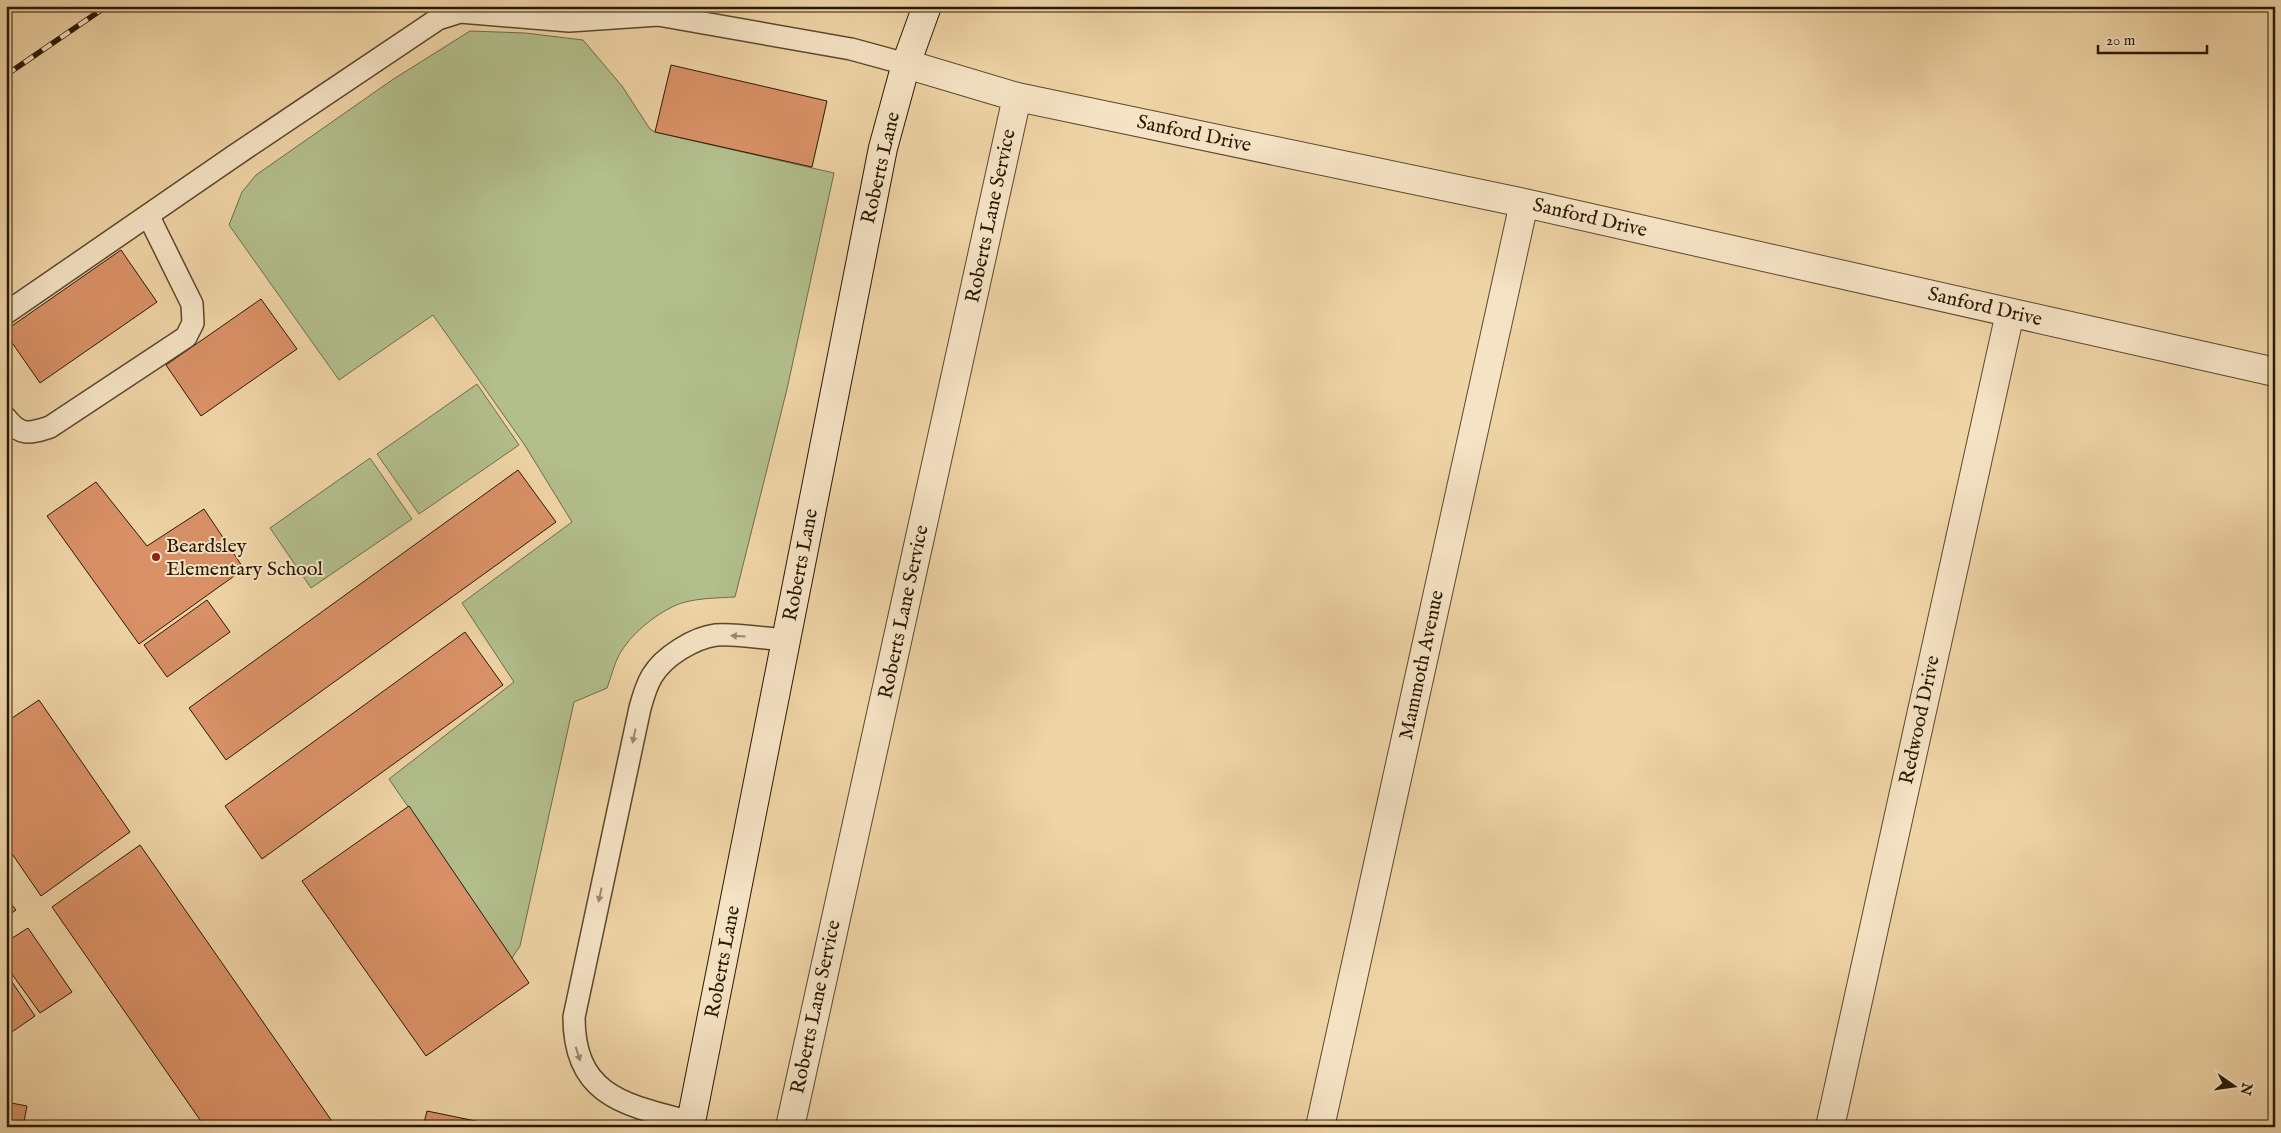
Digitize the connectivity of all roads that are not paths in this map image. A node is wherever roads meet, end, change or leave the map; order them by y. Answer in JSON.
{"nodes":[{"id":1,"x":927,"y":6,"type":"edge"},
{"id":2,"x":906,"y":64,"type":"junction"},
{"id":3,"x":1017,"y":97,"type":"junction"},
{"id":4,"x":1524,"y":204,"type":"junction"},
{"id":5,"x":148,"y":215,"type":"junction"},
{"id":6,"x":2010,"y":312,"type":"junction"},
{"id":7,"x":6,"y":313,"type":"edge"},
{"id":8,"x":2275,"y":372,"type":"edge"},
{"id":9,"x":6,"y":418,"type":"edge"},
{"id":10,"x":786,"y":640,"type":"junction"},
{"id":11,"x":691,"y":1125,"type":"edge"},
{"id":12,"x":790,"y":1127,"type":"edge"},
{"id":13,"x":1320,"y":1127,"type":"edge"},
{"id":14,"x":1830,"y":1127,"type":"edge"}],
"edges":[{"from":1,"to":2,"type":"street","name":"Roberts Lane"},
{"from":2,"to":3,"type":"street","name":"Sanford Drive"},
{"from":2,"to":5,"type":"lane"},
{"from":2,"to":10,"type":"street","name":"Roberts Lane"},
{"from":3,"to":4,"type":"street","name":"Sanford Drive"},
{"from":3,"to":12,"type":"street","name":"Roberts Lane Service"},
{"from":4,"to":6,"type":"street","name":"Sanford Drive"},
{"from":4,"to":13,"type":"street","name":"Mammoth Avenue"},
{"from":5,"to":7,"type":"lane"},
{"from":5,"to":9,"type":"lane"},
{"from":6,"to":8,"type":"street","name":"Sanford Drive"},
{"from":6,"to":14,"type":"street","name":"Redwood Drive"},
{"from":10,"to":11,"type":"street","name":"Roberts Lane"},
{"from":10,"to":11,"type":"lane","one_way":true}]}
